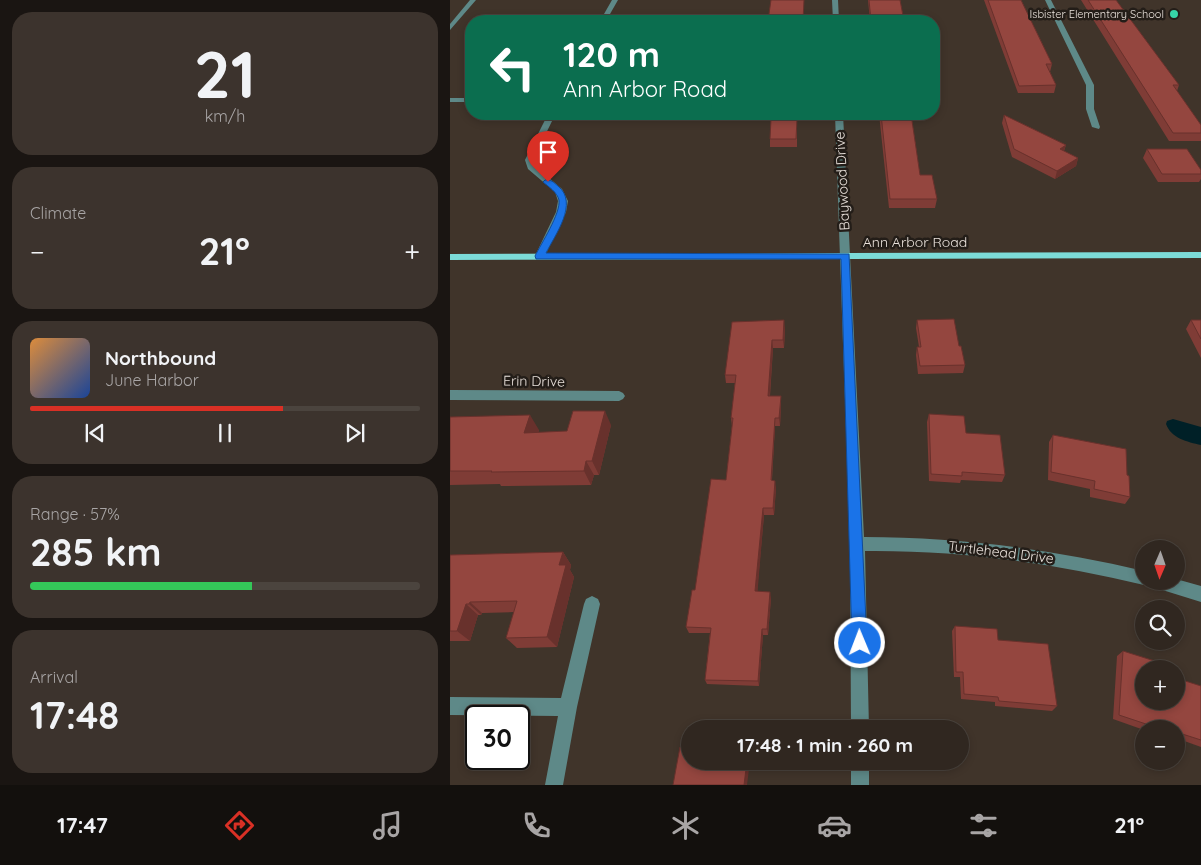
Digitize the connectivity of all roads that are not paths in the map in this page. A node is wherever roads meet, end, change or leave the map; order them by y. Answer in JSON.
{"nodes":[{"id":1,"x":473,"y":0,"type":"edge"},
{"id":2,"x":615,"y":0,"type":"edge"},
{"id":3,"x":836,"y":0,"type":"edge"},
{"id":4,"x":1048,"y":0,"type":"edge"},
{"id":5,"x":606,"y":15,"type":"edge"},
{"id":6,"x":836,"y":15,"type":"edge"},
{"id":7,"x":450,"y":28,"type":"edge"},
{"id":8,"x":450,"y":100,"type":"edge"},
{"id":9,"x":465,"y":100,"type":"edge"},
{"id":10,"x":549,"y":120,"type":"edge"},
{"id":11,"x":839,"y":120,"type":"edge"},
{"id":12,"x":1096,"y":127,"type":"dead end"},
{"id":13,"x":1201,"y":255,"type":"edge"},
{"id":14,"x":450,"y":256,"type":"edge"},
{"id":15,"x":540,"y":256,"type":"junction"},
{"id":16,"x":846,"y":256,"type":"junction"},
{"id":17,"x":450,"y":395,"type":"edge"},
{"id":18,"x":618,"y":396,"type":"dead end"},
{"id":19,"x":857,"y":544,"type":"junction"},
{"id":20,"x":1135,"y":576,"type":"edge"},
{"id":21,"x":1185,"y":589,"type":"edge"},
{"id":22,"x":1201,"y":594,"type":"edge"},
{"id":23,"x":592,"y":604,"type":"dead end"},
{"id":24,"x":450,"y":706,"type":"edge"},
{"id":25,"x":568,"y":707,"type":"junction"},
{"id":26,"x":860,"y":720,"type":"edge"},
{"id":27,"x":860,"y":770,"type":"edge"},
{"id":28,"x":554,"y":785,"type":"edge"},
{"id":29,"x":860,"y":785,"type":"edge"}],
"edges":[{"from":1,"to":7,"type":"street"},
{"from":2,"to":5,"type":"street"},
{"from":3,"to":6,"type":"street"},
{"from":4,"to":12,"type":"street"},
{"from":8,"to":9,"type":"street"},
{"from":10,"to":15,"type":"street"},
{"from":11,"to":16,"type":"street","name":"Baywood Drive"},
{"from":13,"to":16,"type":"main road","name":"Ann Arbor Road"},
{"from":14,"to":15,"type":"main road","name":"Ann Arbor Road"},
{"from":15,"to":16,"type":"main road","name":"Ann Arbor Road"},
{"from":16,"to":19,"type":"street","name":"Baywood Drive"},
{"from":17,"to":18,"type":"street","name":"Erin Drive"},
{"from":19,"to":20,"type":"street","name":"Turtlehead Drive"},
{"from":19,"to":26,"type":"street","name":"Baywood Drive"},
{"from":21,"to":22,"type":"street"},
{"from":23,"to":25,"type":"street"},
{"from":24,"to":25,"type":"street"},
{"from":25,"to":28,"type":"street"},
{"from":27,"to":29,"type":"street"}]}
